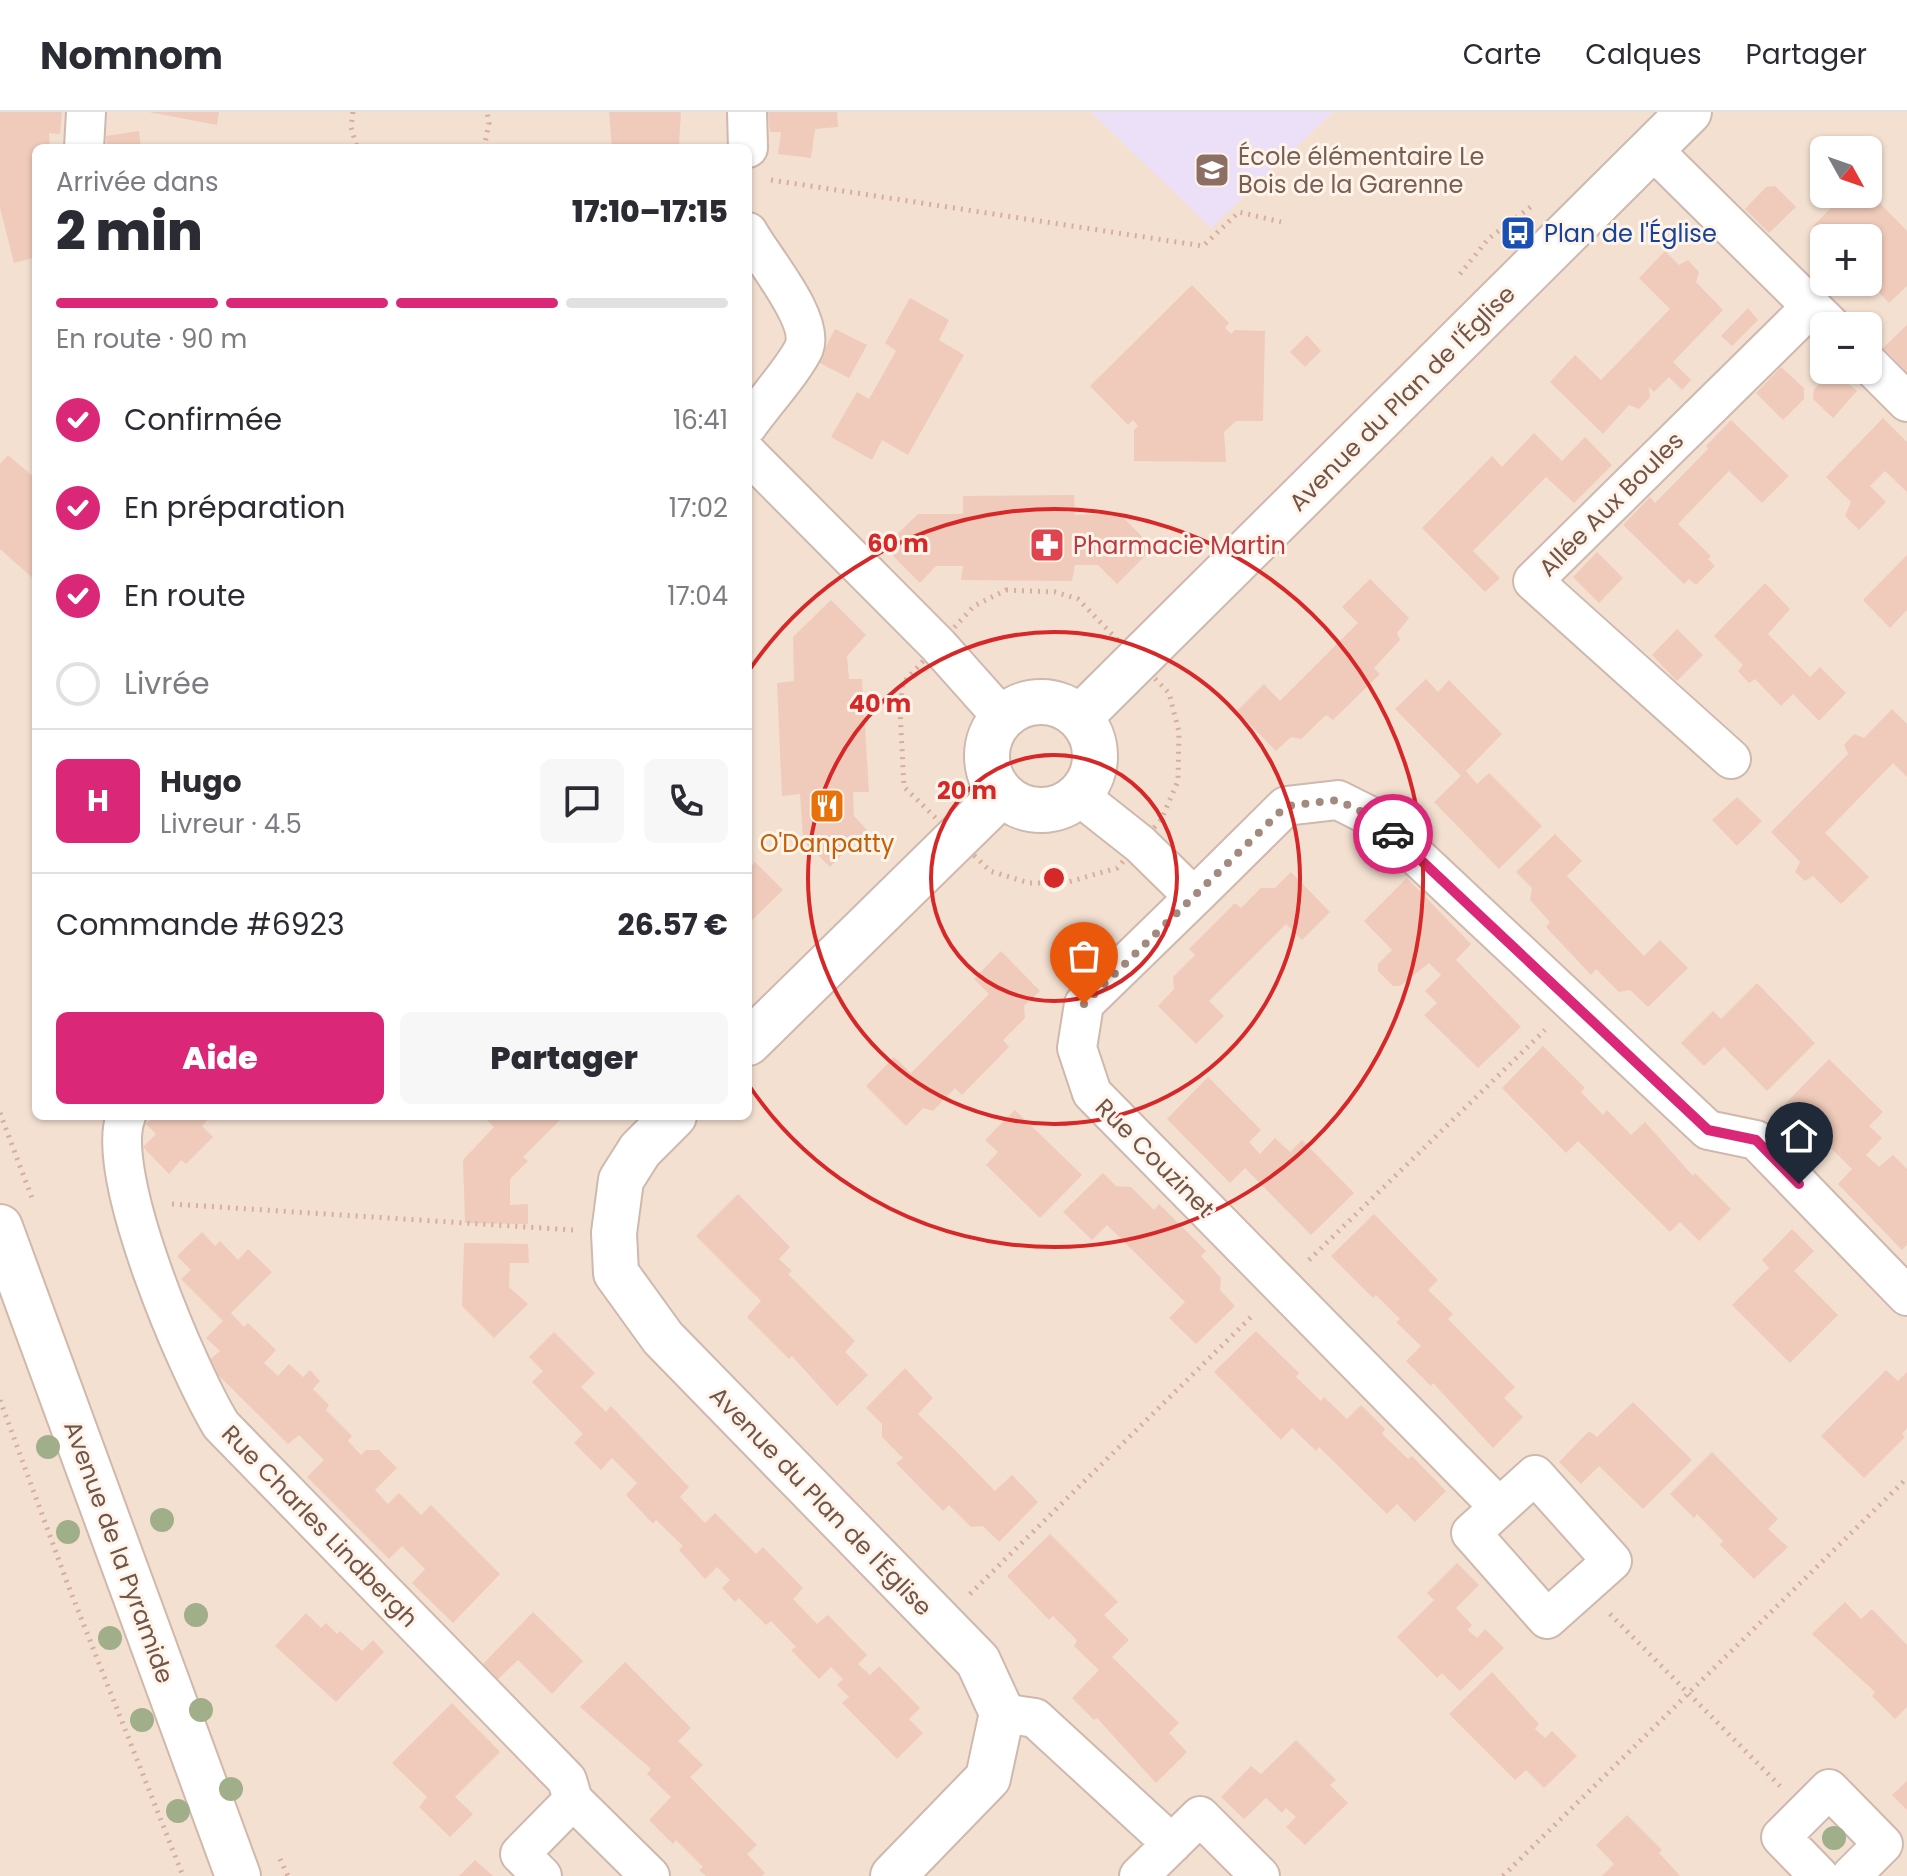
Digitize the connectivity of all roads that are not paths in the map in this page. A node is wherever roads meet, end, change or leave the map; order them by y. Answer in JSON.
{"nodes":[{"id":1,"x":86,"y":112,"type":"edge"},
{"id":2,"x":747,"y":112,"type":"edge"},
{"id":3,"x":1689,"y":112,"type":"edge"},
{"id":4,"x":84,"y":144,"type":"edge"},
{"id":5,"x":748,"y":144,"type":"edge"},
{"id":6,"x":1653,"y":150,"type":"junction"},
{"id":7,"x":752,"y":238,"type":"edge"},
{"id":8,"x":1817,"y":312,"type":"edge"},
{"id":9,"x":1810,"y":326,"type":"edge"},
{"id":10,"x":1882,"y":377,"type":"edge"},
{"id":11,"x":1907,"y":402,"type":"edge"},
{"id":12,"x":752,"y":419,"type":"edge"},
{"id":13,"x":752,"y":458,"type":"edge"},
{"id":14,"x":1080,"y":717,"type":"junction"},
{"id":15,"x":1003,"y":718,"type":"junction"},
{"id":16,"x":1731,"y":759,"type":"dead end"},
{"id":17,"x":1002,"y":794,"type":"junction"},
{"id":18,"x":1078,"y":795,"type":"junction"},
{"id":19,"x":1194,"y":897,"type":"junction"},
{"id":20,"x":752,"y":1039,"type":"edge"},
{"id":21,"x":124,"y":1120,"type":"edge"},
{"id":22,"x":670,"y":1120,"type":"edge"},
{"id":23,"x":0,"y":1227,"type":"edge"},
{"id":24,"x":1907,"y":1296,"type":"edge"},
{"id":25,"x":1499,"y":1507,"type":"junction"},
{"id":26,"x":1002,"y":1713,"type":"junction"},
{"id":27,"x":573,"y":1800,"type":"junction"},
{"id":28,"x":1172,"y":1844,"type":"junction"},
{"id":29,"x":1858,"y":1874,"type":"edge"},
{"id":30,"x":238,"y":1876,"type":"edge"},
{"id":31,"x":542,"y":1876,"type":"edge"},
{"id":32,"x":650,"y":1876,"type":"edge"},
{"id":33,"x":893,"y":1876,"type":"edge"},
{"id":34,"x":1139,"y":1876,"type":"edge"},
{"id":35,"x":1260,"y":1876,"type":"edge"},
{"id":36,"x":1819,"y":1876,"type":"edge"}],
"edges":[{"from":1,"to":4,"type":"street"},
{"from":2,"to":5,"type":"street"},
{"from":3,"to":6,"type":"street","name":"Avenue du Plan de l'Église"},
{"from":6,"to":8,"type":"street"},
{"from":6,"to":14,"type":"street","name":"Avenue du Plan de l'Église"},
{"from":7,"to":12,"type":"street"},
{"from":9,"to":16,"type":"street","name":"Allée Aux Boules"},
{"from":10,"to":11,"type":"street"},
{"from":13,"to":15,"type":"street"},
{"from":14,"to":15,"type":"street"},
{"from":14,"to":18,"type":"street"},
{"from":15,"to":17,"type":"street"},
{"from":17,"to":18,"type":"street"},
{"from":17,"to":20,"type":"street"},
{"from":18,"to":19,"type":"street"},
{"from":19,"to":24,"type":"street","name":"Rue Couzinet"},
{"from":19,"to":25,"type":"street","name":"Rue Couzinet"},
{"from":21,"to":27,"type":"street","name":"Rue Charles Lindbergh"},
{"from":22,"to":26,"type":"street","name":"Avenue du Plan de l'Église"},
{"from":23,"to":30,"type":"street","name":"Avenue de la Pyramide"},
{"from":25,"to":25,"type":"street"},
{"from":26,"to":28,"type":"street"},
{"from":26,"to":33,"type":"street"},
{"from":27,"to":31,"type":"street"},
{"from":27,"to":32,"type":"street","name":"Rue Charles Lindbergh"},
{"from":28,"to":34,"type":"street"},
{"from":28,"to":35,"type":"street"},
{"from":29,"to":36,"type":"street"}]}
